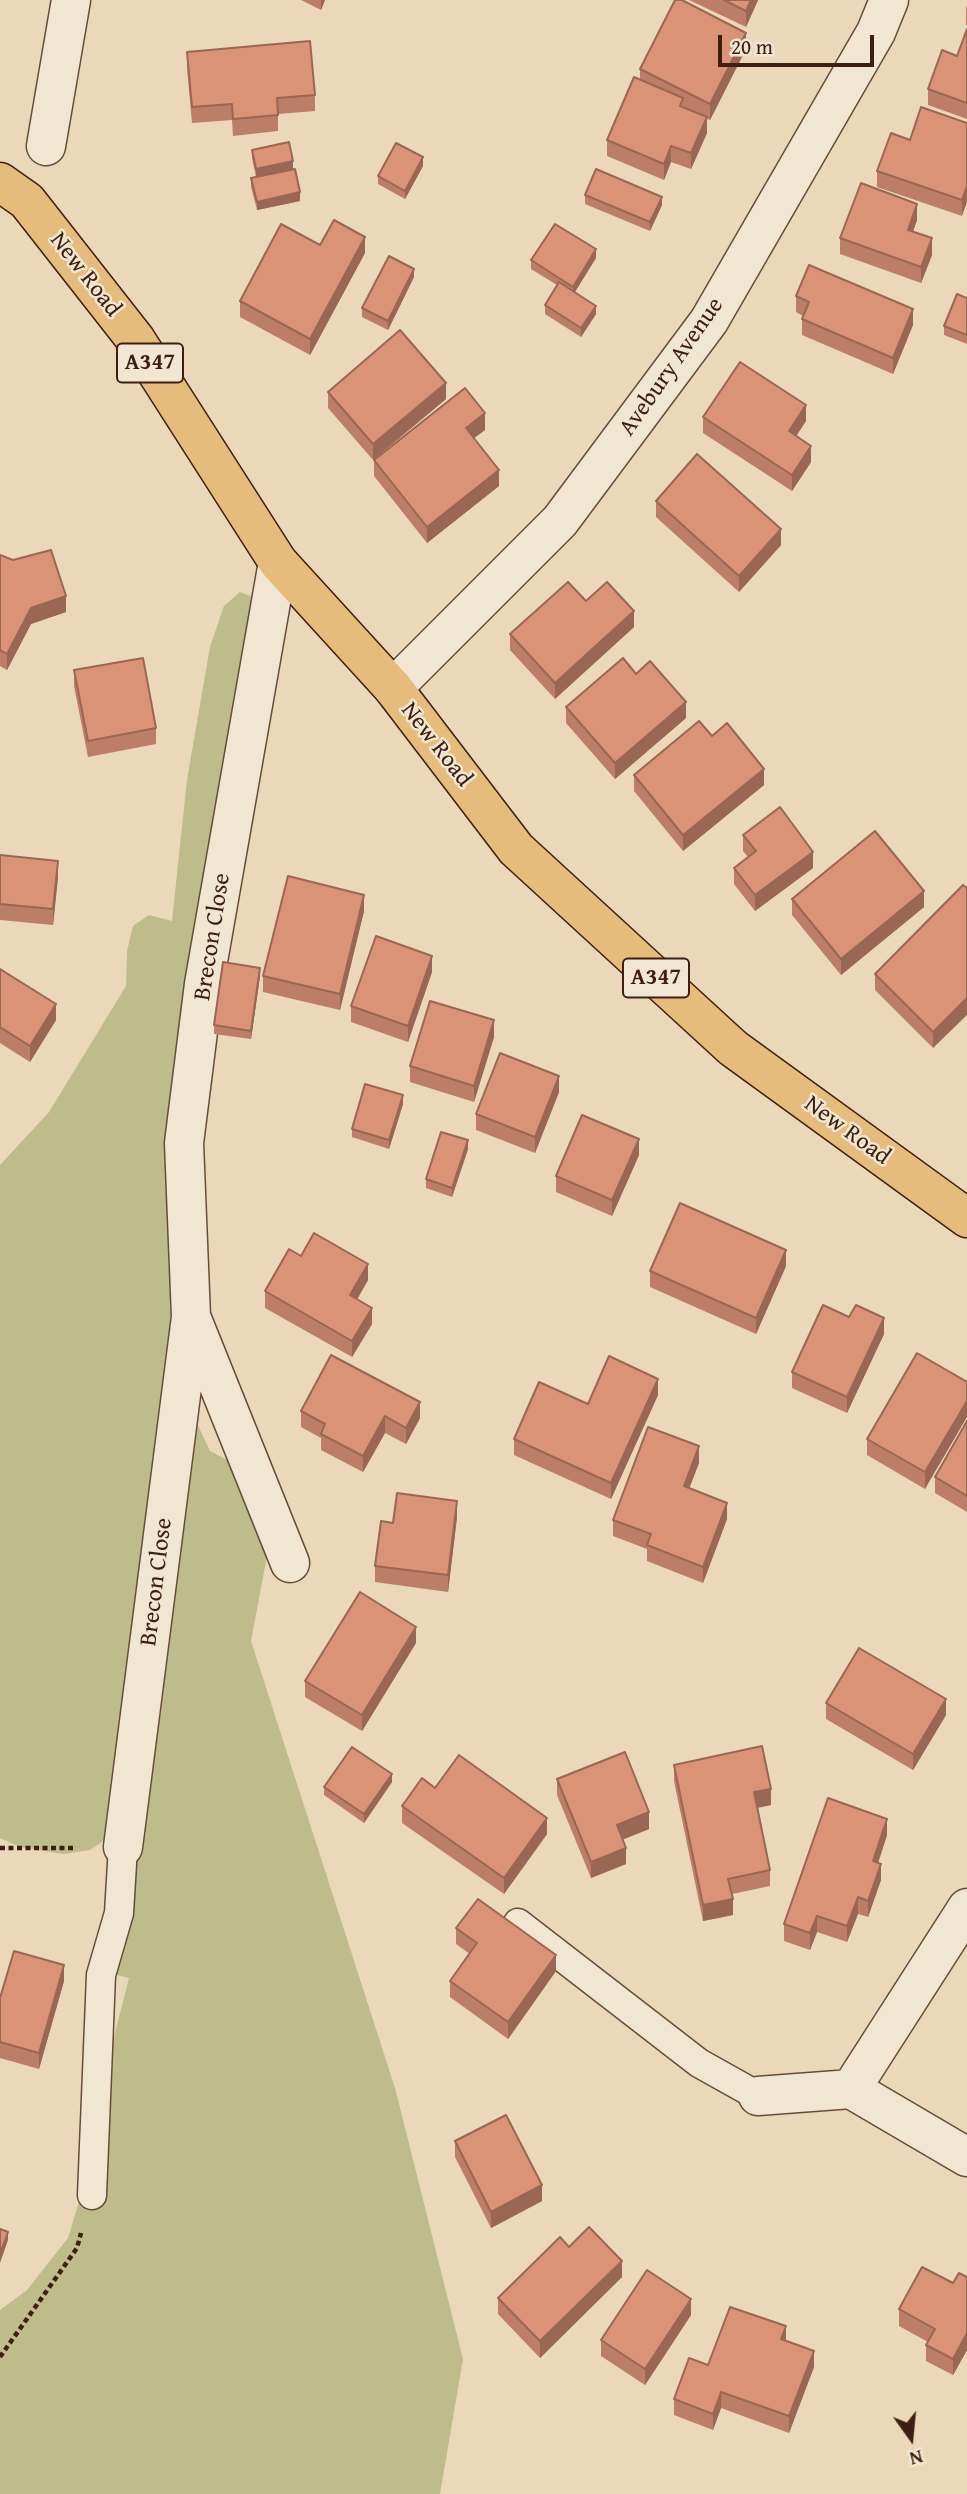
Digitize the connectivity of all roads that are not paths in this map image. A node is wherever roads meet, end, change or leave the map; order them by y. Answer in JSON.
{"nodes":[{"id":1,"x":71,"y":0,"type":"edge"},
{"id":2,"x":889,"y":0,"type":"edge"},
{"id":3,"x":47,"y":146,"type":"dead end"},
{"id":4,"x":0,"y":182,"type":"edge"},
{"id":5,"x":278,"y":562,"type":"junction"},
{"id":6,"x":393,"y":688,"type":"junction"},
{"id":7,"x":967,"y":1218,"type":"edge"},
{"id":8,"x":191,"y":1317,"type":"junction"},
{"id":9,"x":290,"y":1563,"type":"dead end"},
{"id":10,"x":122,"y":1847,"type":"joint"},
{"id":11,"x":967,"y":1908,"type":"edge"},
{"id":12,"x":518,"y":1923,"type":"dead end"},
{"id":13,"x":851,"y":2089,"type":"junction"},
{"id":14,"x":758,"y":2095,"type":"joint"},
{"id":15,"x":967,"y":2157,"type":"edge"},
{"id":16,"x":92,"y":2195,"type":"road end"}],
"edges":[{"from":1,"to":3,"type":"street"},
{"from":2,"to":6,"type":"street","name":"Avebury Avenue"},
{"from":4,"to":5,"type":"main road","name":"New Road","number":"A347"},
{"from":5,"to":6,"type":"main road","name":"New Road","number":"A347"},
{"from":5,"to":8,"type":"street","name":"Brecon Close"},
{"from":6,"to":7,"type":"main road","name":"New Road","number":"A347"},
{"from":8,"to":9,"type":"street","name":"Brecon Close"},
{"from":8,"to":10,"type":"street","name":"Brecon Close"},
{"from":10,"to":16,"type":"lane"},
{"from":11,"to":13,"type":"street"},
{"from":12,"to":14,"type":"lane"},
{"from":13,"to":14,"type":"street"},
{"from":13,"to":15,"type":"street"}]}
